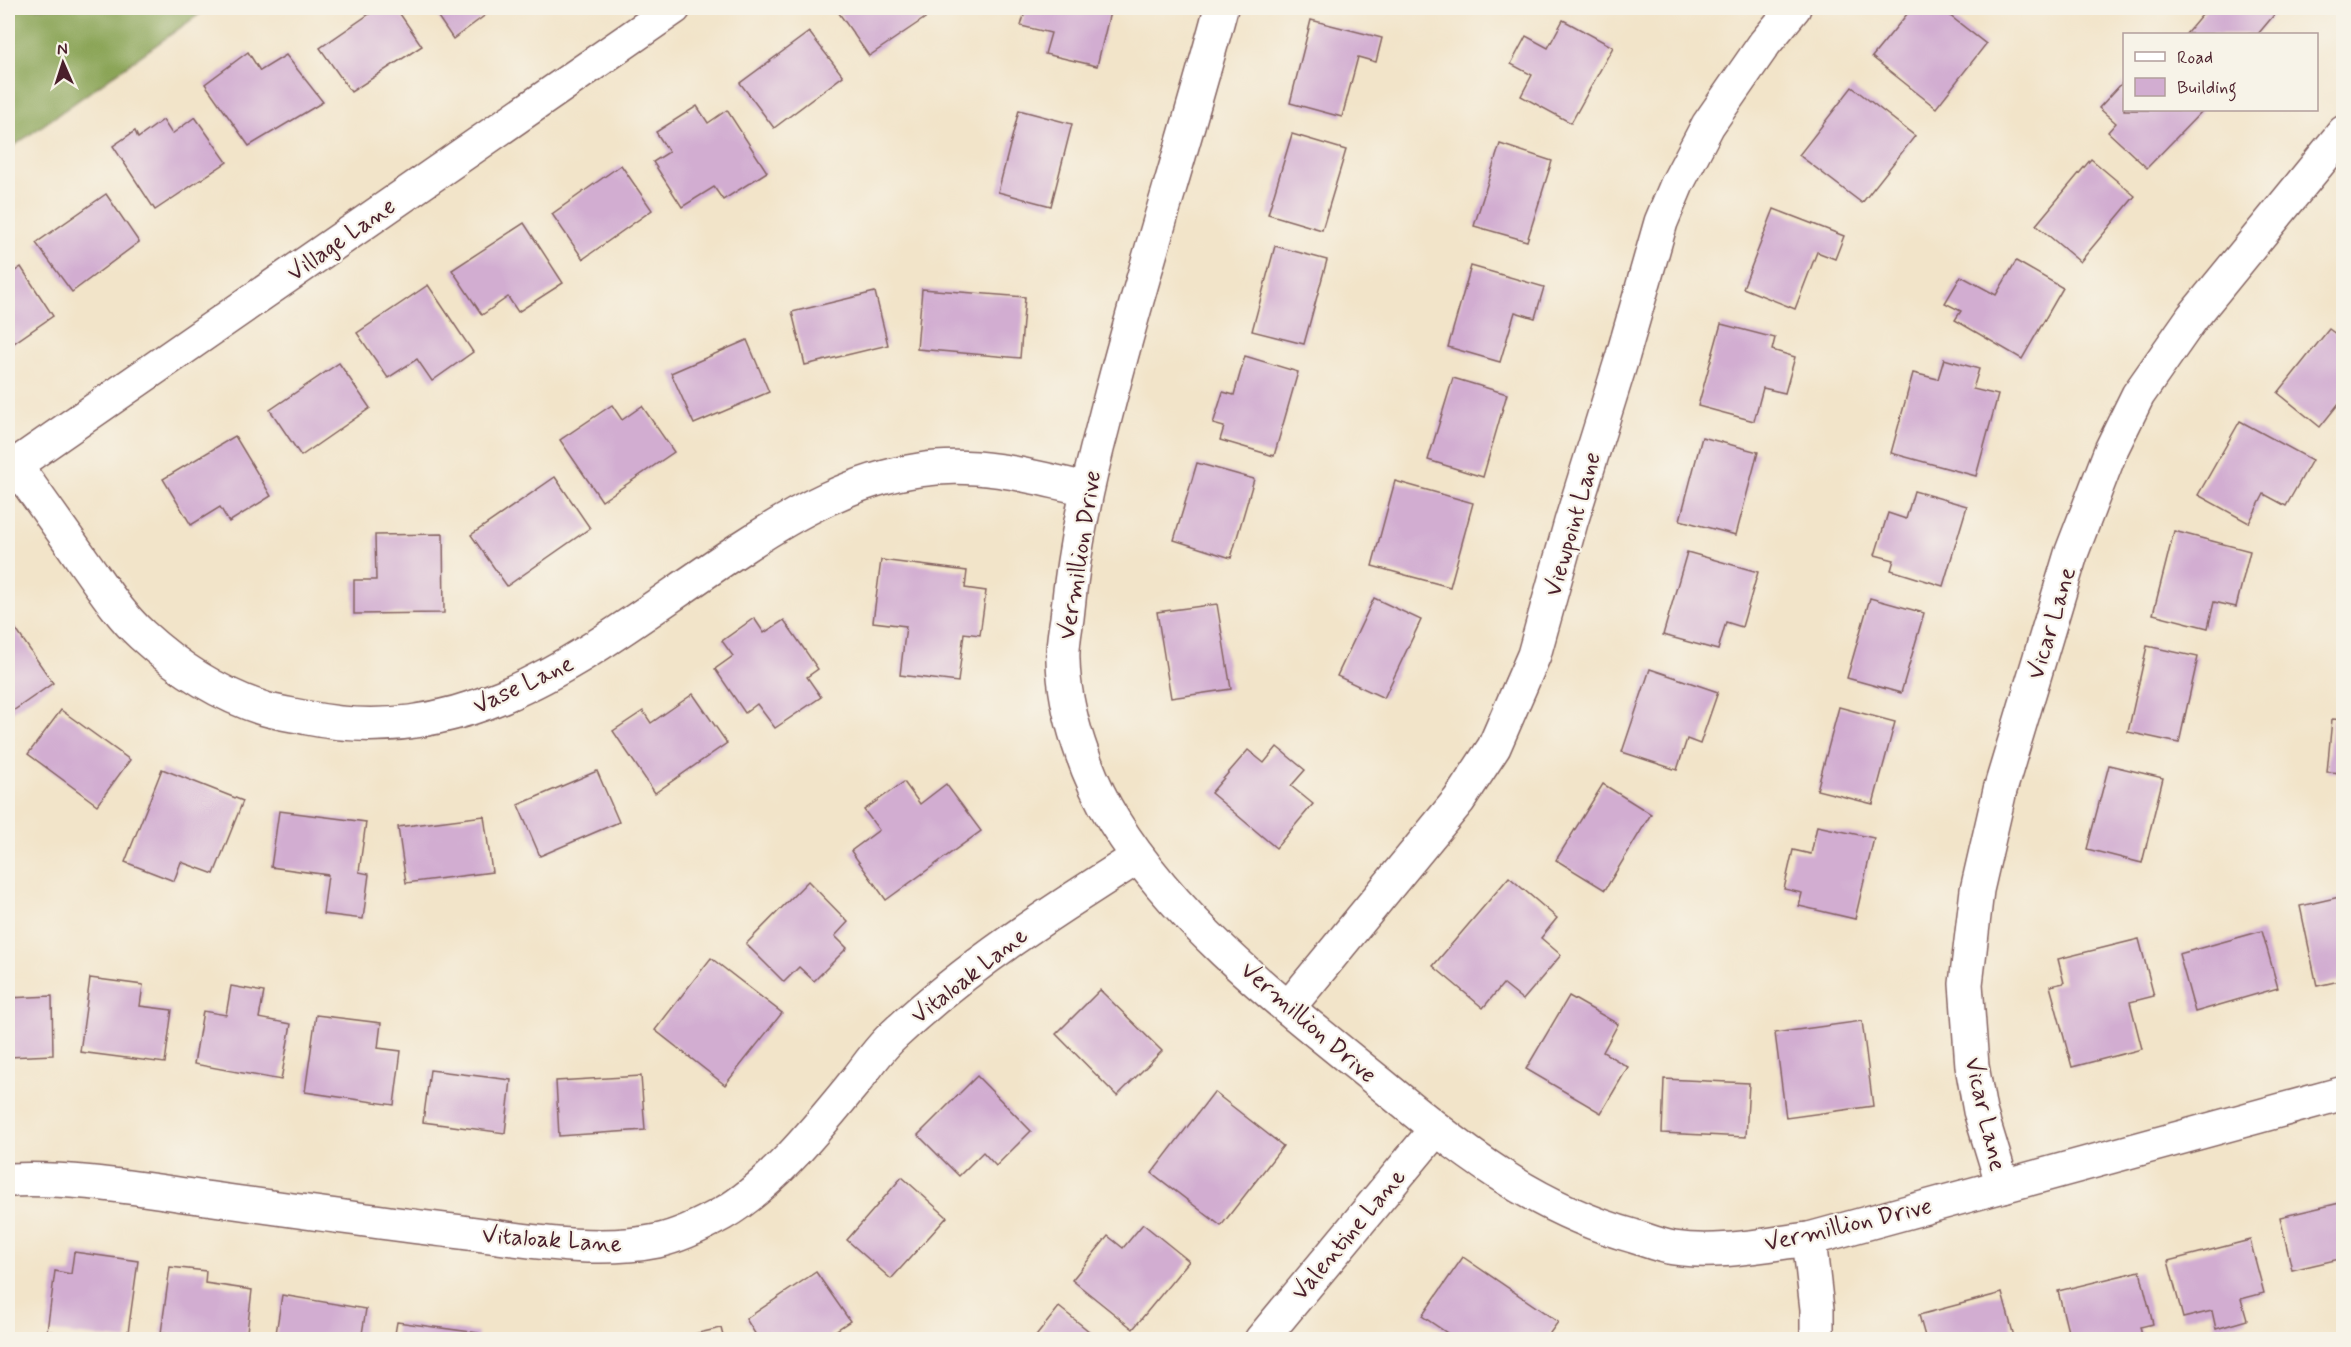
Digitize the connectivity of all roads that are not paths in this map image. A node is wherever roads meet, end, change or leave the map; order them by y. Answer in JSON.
{"nodes":[{"id":1,"x":674,"y":8,"type":"edge"},
{"id":2,"x":1221,"y":8,"type":"edge"},
{"id":3,"x":1794,"y":8,"type":"edge"},
{"id":4,"x":2343,"y":132,"type":"edge"},
{"id":5,"x":11,"y":467,"type":"edge"},
{"id":6,"x":1086,"y":489,"type":"junction"},
{"id":7,"x":1138,"y":856,"type":"junction"},
{"id":8,"x":1288,"y":1008,"type":"junction"},
{"id":9,"x":2343,"y":1093,"type":"edge"},
{"id":10,"x":1436,"y":1129,"type":"junction"},
{"id":11,"x":8,"y":1180,"type":"edge"},
{"id":12,"x":2003,"y":1186,"type":"junction"},
{"id":13,"x":1809,"y":1239,"type":"junction"},
{"id":14,"x":1261,"y":1340,"type":"edge"},
{"id":15,"x":1817,"y":1340,"type":"edge"}],
"edges":[{"from":1,"to":5,"type":"street","name":"Village Lane"},
{"from":2,"to":6,"type":"street","name":"Vermillion Drive"},
{"from":3,"to":8,"type":"street","name":"Viewpoint Lane"},
{"from":4,"to":12,"type":"street","name":"Vicar Lane"},
{"from":5,"to":6,"type":"street","name":"Vase Lane"},
{"from":6,"to":7,"type":"street","name":"Vermillion Drive"},
{"from":7,"to":8,"type":"street","name":"Vermillion Drive"},
{"from":7,"to":11,"type":"street","name":"Vitaloak Lane"},
{"from":8,"to":10,"type":"street","name":"Vermillion Drive"},
{"from":9,"to":12,"type":"street","name":"Vermillion Drive"},
{"from":10,"to":13,"type":"street","name":"Vermillion Drive"},
{"from":10,"to":14,"type":"street","name":"Valentine Lane"},
{"from":12,"to":13,"type":"street","name":"Vermillion Drive"},
{"from":13,"to":15,"type":"street"}]}
